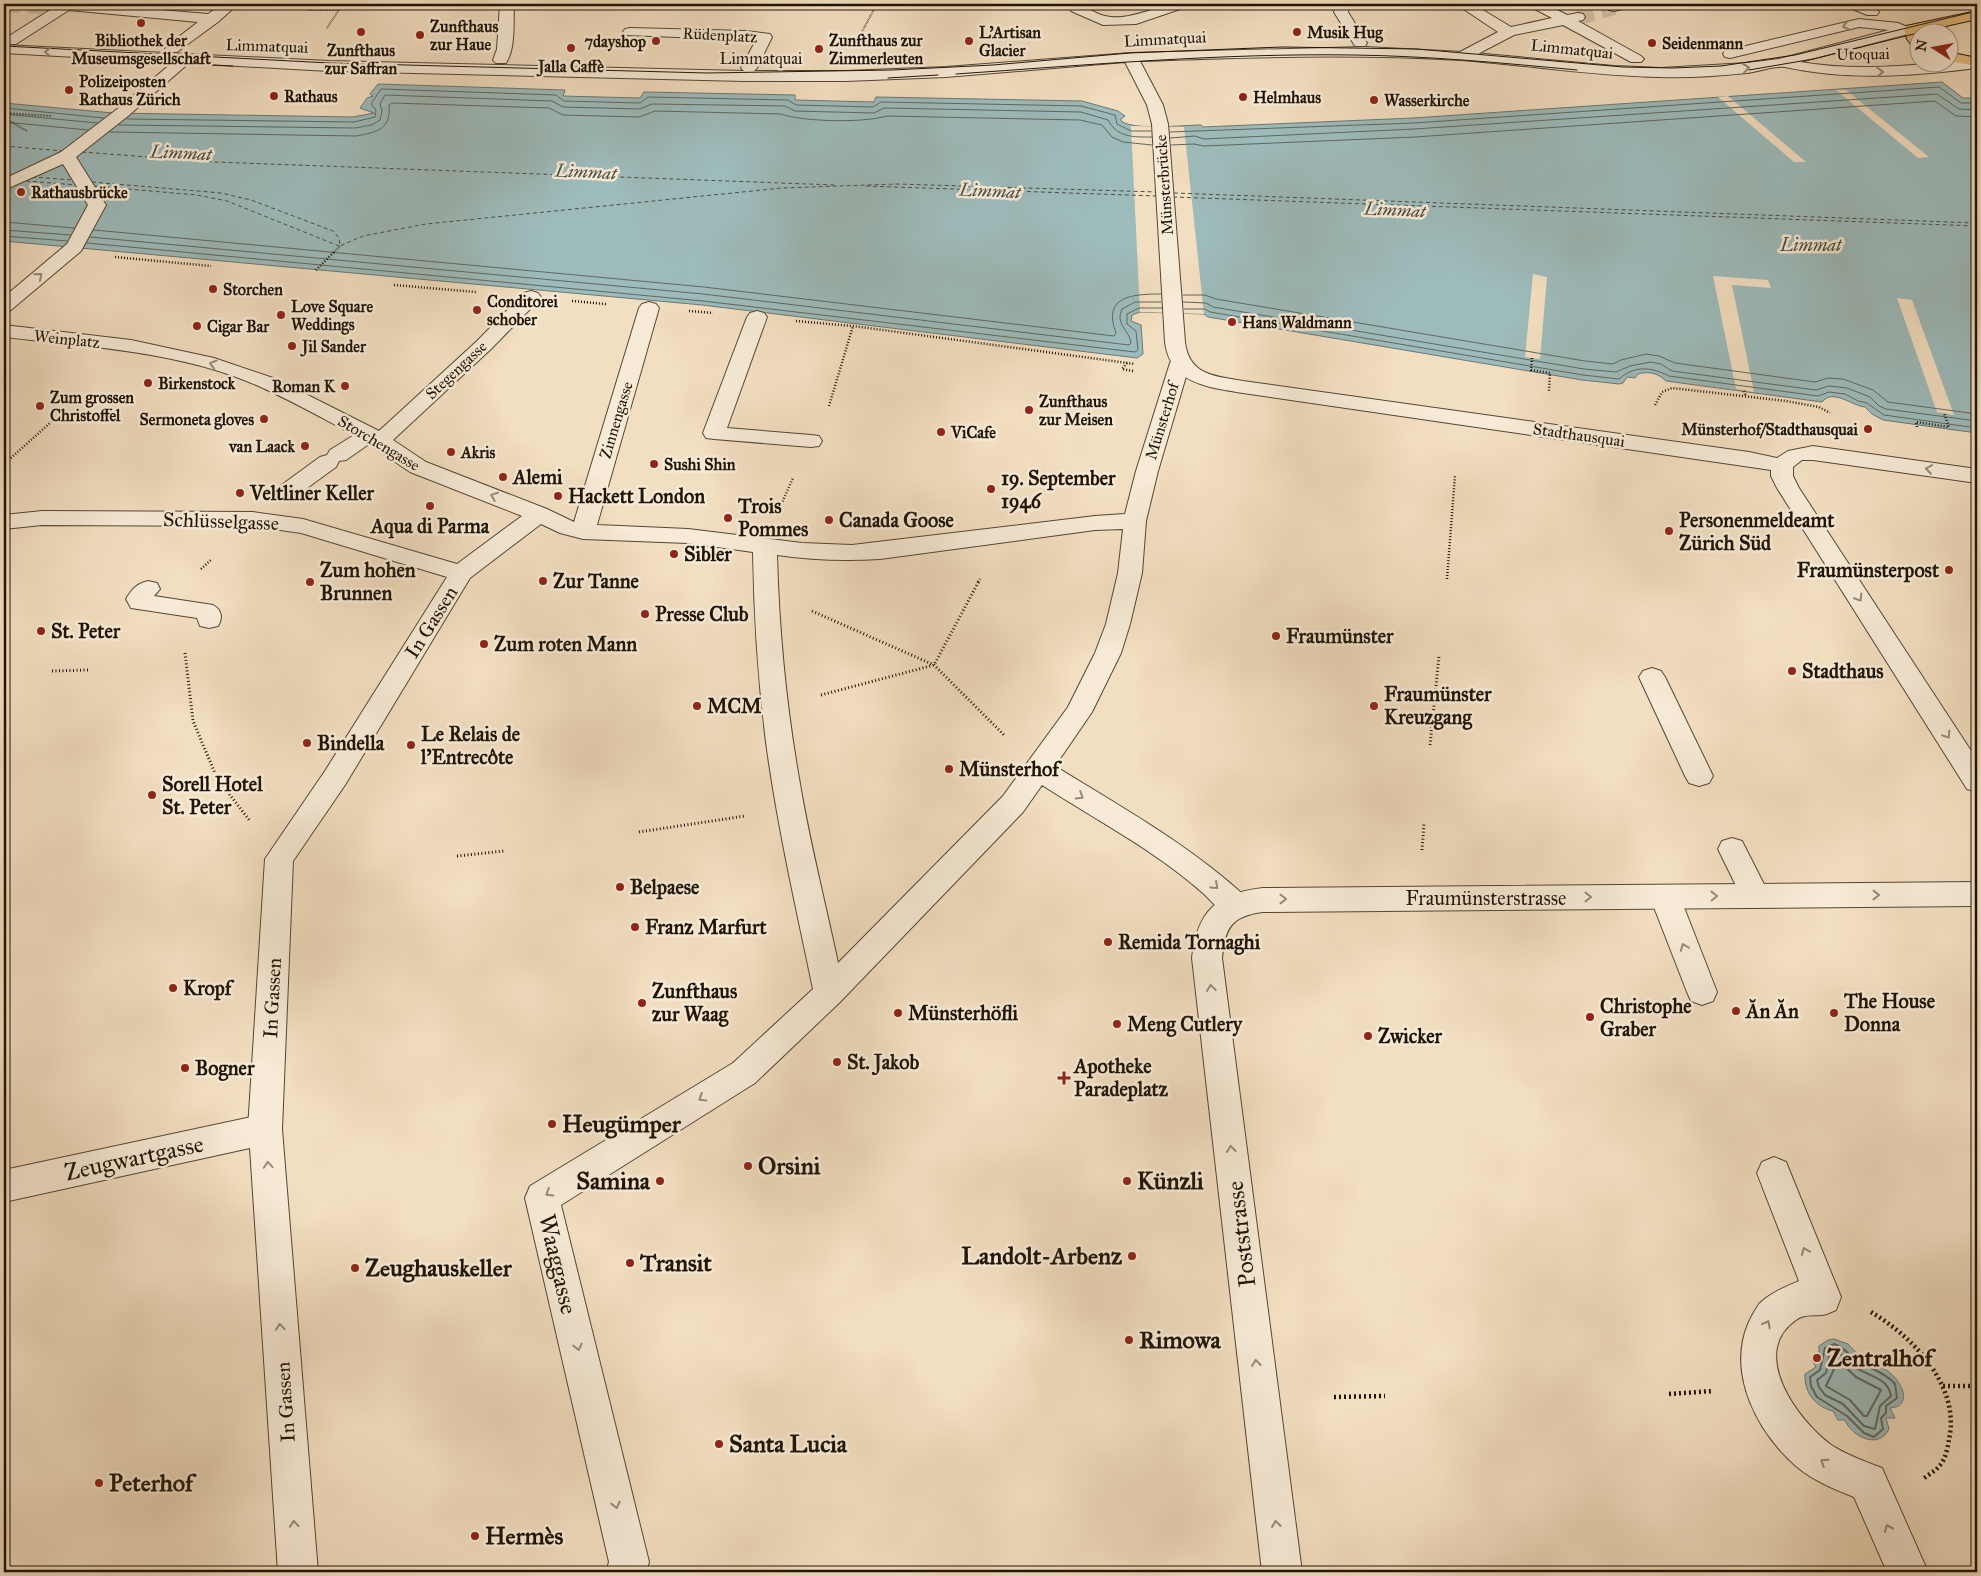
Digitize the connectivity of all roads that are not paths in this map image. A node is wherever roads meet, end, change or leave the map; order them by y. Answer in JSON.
{"nodes":[{"id":1,"x":231,"y":4,"type":"edge"},
{"id":2,"x":507,"y":4,"type":"edge"},
{"id":3,"x":1343,"y":4,"type":"edge"},
{"id":4,"x":1463,"y":4,"type":"edge"},
{"id":5,"x":1536,"y":4,"type":"edge"},
{"id":6,"x":1853,"y":4,"type":"edge"},
{"id":7,"x":69,"y":5,"type":"edge"},
{"id":8,"x":48,"y":6,"type":"dead end"},
{"id":9,"x":1072,"y":6,"type":"edge"},
{"id":10,"x":1182,"y":8,"type":"edge"},
{"id":11,"x":1977,"y":15,"type":"edge"},
{"id":12,"x":1572,"y":18,"type":"junction"},
{"id":13,"x":213,"y":19,"type":"junction"},
{"id":14,"x":1944,"y":22,"type":"edge"},
{"id":15,"x":1908,"y":28,"type":"edge"},
{"id":16,"x":1908,"y":29,"type":"edge"},
{"id":17,"x":1908,"y":30,"type":"edge"},
{"id":18,"x":630,"y":32,"type":"dead end"},
{"id":19,"x":1509,"y":32,"type":"junction"},
{"id":20,"x":7,"y":45,"type":"edge"},
{"id":21,"x":1362,"y":47,"type":"junction"},
{"id":22,"x":178,"y":55,"type":"junction"},
{"id":23,"x":1463,"y":56,"type":"junction"},
{"id":24,"x":1130,"y":58,"type":"junction"},
{"id":25,"x":1958,"y":58,"type":"edge"},
{"id":26,"x":1779,"y":63,"type":"junction"},
{"id":27,"x":1977,"y":63,"type":"edge"},
{"id":28,"x":499,"y":65,"type":"junction"},
{"id":29,"x":746,"y":72,"type":"junction"},
{"id":30,"x":1698,"y":72,"type":"junction"},
{"id":31,"x":1661,"y":73,"type":"junction"},
{"id":32,"x":67,"y":156,"type":"junction"},
{"id":33,"x":4,"y":184,"type":"edge"},
{"id":34,"x":531,"y":297,"type":"dead end"},
{"id":35,"x":4,"y":306,"type":"edge"},
{"id":36,"x":649,"y":308,"type":"dead end"},
{"id":37,"x":757,"y":317,"type":"dead end"},
{"id":38,"x":1173,"y":320,"type":"joint"},
{"id":39,"x":4,"y":331,"type":"edge"},
{"id":40,"x":131,"y":346,"type":"joint"},
{"id":41,"x":1180,"y":363,"type":"junction"},
{"id":42,"x":375,"y":438,"type":"junction"},
{"id":43,"x":811,"y":441,"type":"dead end"},
{"id":44,"x":1782,"y":466,"type":"junction"},
{"id":45,"x":1977,"y":476,"type":"edge"},
{"id":46,"x":268,"y":507,"type":"junction"},
{"id":47,"x":539,"y":514,"type":"junction"},
{"id":48,"x":1135,"y":521,"type":"junction"},
{"id":49,"x":4,"y":522,"type":"edge"},
{"id":50,"x":583,"y":532,"type":"junction"},
{"id":51,"x":765,"y":547,"type":"junction"},
{"id":52,"x":461,"y":573,"type":"junction"},
{"id":53,"x":148,"y":589,"type":"dead end"},
{"id":54,"x":209,"y":620,"type":"road end"},
{"id":55,"x":1652,"y":677,"type":"dead end"},
{"id":56,"x":1039,"y":770,"type":"junction"},
{"id":57,"x":1699,"y":776,"type":"dead end"},
{"id":58,"x":1977,"y":782,"type":"edge"},
{"id":59,"x":1732,"y":849,"type":"dead end"},
{"id":60,"x":1977,"y":894,"type":"edge"},
{"id":61,"x":1755,"y":896,"type":"junction"},
{"id":62,"x":1665,"y":897,"type":"junction"},
{"id":63,"x":1235,"y":906,"type":"junction"},
{"id":64,"x":1702,"y":992,"type":"dead end"},
{"id":65,"x":829,"y":993,"type":"junction"},
{"id":66,"x":744,"y":1072,"type":"joint"},
{"id":67,"x":265,"y":1129,"type":"junction"},
{"id":68,"x":1774,"y":1173,"type":"dead end"},
{"id":69,"x":4,"y":1186,"type":"edge"},
{"id":70,"x":627,"y":1567,"type":"edge"},
{"id":71,"x":298,"y":1572,"type":"edge"},
{"id":72,"x":1282,"y":1572,"type":"edge"},
{"id":73,"x":1908,"y":1572,"type":"edge"}],
"edges":[{"from":1,"to":13,"type":"street"},
{"from":2,"to":28,"type":"street"},
{"from":3,"to":21,"type":"street"},
{"from":4,"to":19,"type":"street"},
{"from":5,"to":12,"type":"street"},
{"from":6,"to":15,"type":"street"},
{"from":7,"to":8,"type":"street"},
{"from":7,"to":13,"type":"street"},
{"from":7,"to":20,"type":"street"},
{"from":9,"to":10,"type":"street"},
{"from":11,"to":14,"type":"main road","name":"Limmatquai"},
{"from":12,"to":19,"type":"street"},
{"from":12,"to":31,"type":"street"},
{"from":13,"to":22,"type":"street"},
{"from":16,"to":30,"type":"street","name":"Limmatquai","one_way":true},
{"from":17,"to":26,"type":"street","name":"Limmatquai"},
{"from":18,"to":29,"type":"street","name":"Rüdenplatz"},
{"from":19,"to":23,"type":"street"},
{"from":22,"to":20,"type":"street","name":"Limmatquai","one_way":true},
{"from":21,"to":23,"type":"street","name":"Limmatquai"},
{"from":21,"to":24,"type":"street","name":"Limmatquai"},
{"from":22,"to":28,"type":"street","name":"Limmatquai"},
{"from":22,"to":32,"type":"street"},
{"from":23,"to":31,"type":"street","name":"Limmatquai"},
{"from":24,"to":29,"type":"street","name":"Limmatquai"},
{"from":24,"to":38,"type":"street","name":"Münsterbrücke"},
{"from":25,"to":27,"type":"main road","name":"Utoquai"},
{"from":26,"to":27,"type":"street","name":"Utoquai","one_way":true},
{"from":30,"to":26,"type":"street","name":"Limmatquai","one_way":true},
{"from":28,"to":29,"type":"street","name":"Limmatquai"},
{"from":30,"to":31,"type":"street","name":"Limmatquai"},
{"from":32,"to":33,"type":"street"},
{"from":35,"to":32,"type":"street","one_way":true},
{"from":34,"to":42,"type":"street","name":"Stegengasse"},
{"from":36,"to":50,"type":"street","name":"Zinnengasse"},
{"from":37,"to":43,"type":"street"},
{"from":38,"to":41,"type":"street","name":"Münsterhof"},
{"from":39,"to":40,"type":"street","name":"Weinplatz"},
{"from":42,"to":40,"type":"street","name":"Storchengasse","one_way":true},
{"from":41,"to":44,"type":"street","name":"Stadthausquai"},
{"from":41,"to":48,"type":"street","name":"Münsterhof"},
{"from":42,"to":46,"type":"street","name":"Stegengasse"},
{"from":47,"to":42,"type":"street","name":"Storchengasse","one_way":true},
{"from":45,"to":44,"type":"street","one_way":true},
{"from":44,"to":58,"type":"street","one_way":true},
{"from":46,"to":49,"type":"street","name":"Schlüsselgasse"},
{"from":46,"to":52,"type":"street","name":"Schlüsselgasse"},
{"from":47,"to":50,"type":"street","name":"Storchengasse"},
{"from":47,"to":52,"type":"street","name":"In Gassen"},
{"from":48,"to":51,"type":"street"},
{"from":48,"to":56,"type":"street","name":"Münsterhof"},
{"from":50,"to":51,"type":"street","name":"Storchengasse"},
{"from":51,"to":65,"type":"street"},
{"from":52,"to":67,"type":"street","name":"In Gassen"},
{"from":53,"to":54,"type":"street"},
{"from":55,"to":57,"type":"street"},
{"from":56,"to":63,"type":"street","one_way":true},
{"from":56,"to":65,"type":"street","name":"Münsterhof"},
{"from":59,"to":61,"type":"street"},
{"from":61,"to":60,"type":"street","name":"Fraumünsterstrasse","one_way":true},
{"from":62,"to":61,"type":"street","name":"Fraumünsterstrasse","one_way":true},
{"from":63,"to":62,"type":"street","name":"Fraumünsterstrasse","one_way":true},
{"from":64,"to":62,"type":"street","one_way":true},
{"from":72,"to":63,"type":"street","name":"Poststrasse","one_way":true},
{"from":65,"to":66,"type":"street","name":"Münsterhof"},
{"from":66,"to":70,"type":"street","name":"Waaggasse","one_way":true},
{"from":67,"to":69,"type":"street","name":"Zeugwartgasse"},
{"from":71,"to":67,"type":"street","name":"In Gassen","one_way":true},
{"from":73,"to":68,"type":"street","one_way":true}]}
